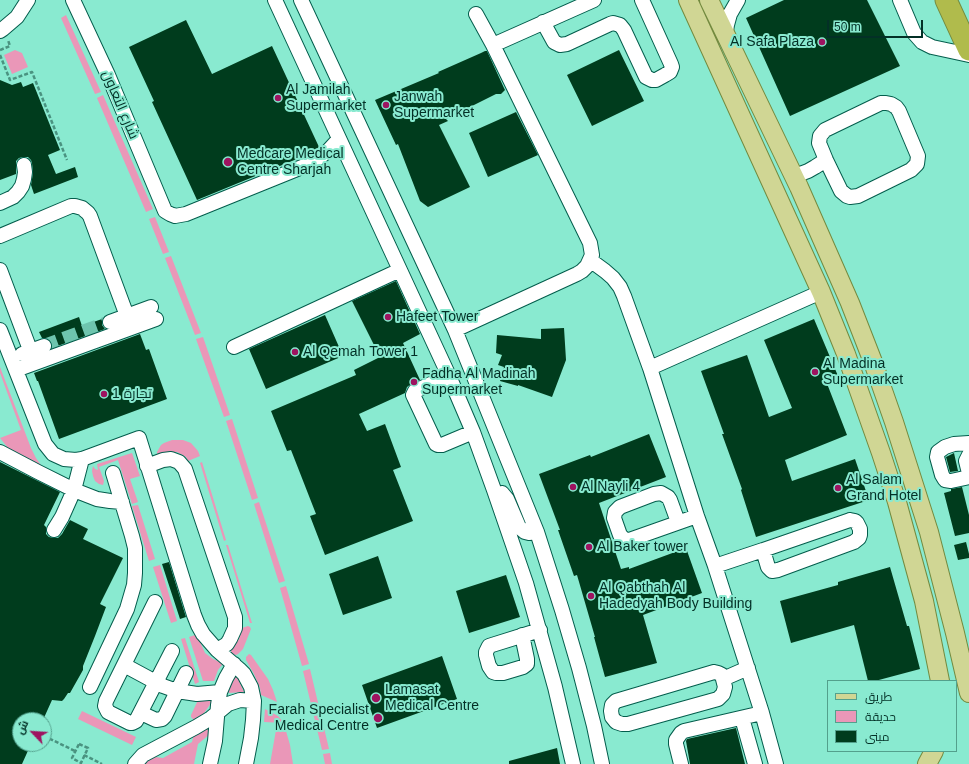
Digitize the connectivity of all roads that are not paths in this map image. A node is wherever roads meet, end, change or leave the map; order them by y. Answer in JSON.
{"nodes":[{"id":1,"x":28,"y":0,"type":"edge"},
{"id":2,"x":73,"y":0,"type":"edge"},
{"id":3,"x":275,"y":0,"type":"edge"},
{"id":4,"x":301,"y":0,"type":"edge"},
{"id":5,"x":594,"y":0,"type":"edge"},
{"id":6,"x":642,"y":0,"type":"edge"},
{"id":7,"x":688,"y":0,"type":"edge"},
{"id":8,"x":709,"y":0,"type":"edge"},
{"id":9,"x":738,"y":0,"type":"edge"},
{"id":10,"x":900,"y":0,"type":"edge"},
{"id":11,"x":946,"y":0,"type":"edge"},
{"id":12,"x":476,"y":14,"type":"dead end"},
{"id":13,"x":543,"y":22,"type":"junction"},
{"id":14,"x":2,"y":30,"type":"edge"},
{"id":15,"x":725,"y":36,"type":"junction"},
{"id":16,"x":493,"y":44,"type":"junction"},
{"id":17,"x":969,"y":50,"type":"edge"},
{"id":18,"x":969,"y":55,"type":"edge"},
{"id":19,"x":339,"y":138,"type":"junction"},
{"id":20,"x":829,"y":166,"type":"junction"},
{"id":21,"x":796,"y":181,"type":"junction"},
{"id":22,"x":0,"y":196,"type":"edge"},
{"id":23,"x":0,"y":203,"type":"edge"},
{"id":24,"x":0,"y":236,"type":"edge"},
{"id":25,"x":590,"y":260,"type":"junction"},
{"id":26,"x":0,"y":270,"type":"edge"},
{"id":27,"x":400,"y":270,"type":"junction"},
{"id":28,"x":821,"y":292,"type":"junction"},
{"id":29,"x":127,"y":316,"type":"junction"},
{"id":30,"x":110,"y":322,"type":"tunnel mouth"},
{"id":31,"x":0,"y":330,"type":"edge"},
{"id":32,"x":455,"y":330,"type":"junction"},
{"id":33,"x":44,"y":346,"type":"tunnel mouth"},
{"id":34,"x":234,"y":347,"type":"dead end"},
{"id":35,"x":33,"y":357,"type":"junction"},
{"id":36,"x":14,"y":364,"type":"junction"},
{"id":37,"x":650,"y":368,"type":"junction"},
{"id":38,"x":449,"y":376,"type":"junction"},
{"id":39,"x":472,"y":432,"type":"junction"},
{"id":40,"x":969,"y":443,"type":"edge"},
{"id":41,"x":0,"y":452,"type":"edge"},
{"id":42,"x":969,"y":455,"type":"edge"},
{"id":43,"x":82,"y":459,"type":"junction"},
{"id":44,"x":148,"y":466,"type":"junction"},
{"id":45,"x":113,"y":473,"type":"dead end"},
{"id":46,"x":969,"y":473,"type":"edge"},
{"id":47,"x":969,"y":477,"type":"edge"},
{"id":48,"x":74,"y":490,"type":"junction"},
{"id":49,"x":494,"y":490,"type":"junction"},
{"id":50,"x":122,"y":502,"type":"junction"},
{"id":51,"x":698,"y":516,"type":"junction"},
{"id":52,"x":678,"y":522,"type":"dead end"},
{"id":53,"x":54,"y":530,"type":"dead end"},
{"id":54,"x":537,"y":532,"type":"junction"},
{"id":55,"x":763,"y":550,"type":"junction"},
{"id":56,"x":715,"y":566,"type":"junction"},
{"id":57,"x":155,"y":602,"type":"dead end"},
{"id":58,"x":540,"y":630,"type":"junction"},
{"id":59,"x":522,"y":635,"type":"dead end"},
{"id":60,"x":217,"y":650,"type":"junction"},
{"id":61,"x":172,"y":651,"type":"dead end"},
{"id":62,"x":125,"y":662,"type":"junction"},
{"id":63,"x":234,"y":664,"type":"junction"},
{"id":64,"x":748,"y":668,"type":"junction"},
{"id":65,"x":158,"y":678,"type":"junction"},
{"id":66,"x":723,"y":679,"type":"junction"},
{"id":67,"x":940,"y":680,"type":"edge"},
{"id":68,"x":181,"y":682,"type":"junction"},
{"id":69,"x":90,"y":687,"type":"dead end"},
{"id":70,"x":221,"y":689,"type":"junction"},
{"id":71,"x":969,"y":693,"type":"edge"},
{"id":72,"x":254,"y":701,"type":"junction"},
{"id":73,"x":217,"y":712,"type":"junction"},
{"id":74,"x":141,"y":713,"type":"junction"},
{"id":75,"x":762,"y":713,"type":"junction"},
{"id":76,"x":742,"y":718,"type":"junction"},
{"id":77,"x":933,"y":752,"type":"edge"},
{"id":78,"x":135,"y":764,"type":"edge"},
{"id":79,"x":210,"y":764,"type":"edge"},
{"id":80,"x":246,"y":764,"type":"edge"},
{"id":81,"x":573,"y":764,"type":"edge"},
{"id":82,"x":602,"y":764,"type":"edge"},
{"id":83,"x":681,"y":764,"type":"edge"},
{"id":84,"x":755,"y":764,"type":"edge"},
{"id":85,"x":776,"y":764,"type":"edge"},
{"id":86,"x":927,"y":764,"type":"edge"}],
"edges":[{"from":1,"to":14,"type":"street"},
{"from":2,"to":19,"type":"street","name":"شارع التعاون"},
{"from":3,"to":19,"type":"street"},
{"from":4,"to":32,"type":"street"},
{"from":5,"to":13,"type":"street"},
{"from":6,"to":13,"type":"street"},
{"from":7,"to":28,"type":"main road"},
{"from":8,"to":15,"type":"main road"},
{"from":9,"to":15,"type":"street"},
{"from":10,"to":18,"type":"street"},
{"from":11,"to":17,"type":"highway"},
{"from":12,"to":16,"type":"street"},
{"from":13,"to":16,"type":"street"},
{"from":15,"to":21,"type":"main road"},
{"from":16,"to":25,"type":"street"},
{"from":19,"to":27,"type":"street"},
{"from":20,"to":20,"type":"street"},
{"from":20,"to":21,"type":"street"},
{"from":21,"to":71,"type":"main road"},
{"from":22,"to":23,"type":"street"},
{"from":24,"to":29,"type":"street"},
{"from":25,"to":32,"type":"street"},
{"from":25,"to":37,"type":"street"},
{"from":26,"to":35,"type":"street"},
{"from":27,"to":34,"type":"street"},
{"from":27,"to":38,"type":"street"},
{"from":28,"to":37,"type":"street"},
{"from":28,"to":67,"type":"main road"},
{"from":29,"to":30,"type":"street"},
{"from":29,"to":35,"type":"street"},
{"from":31,"to":36,"type":"street"},
{"from":32,"to":54,"type":"street"},
{"from":33,"to":35,"type":"street"},
{"from":35,"to":36,"type":"street"},
{"from":36,"to":43,"type":"street"},
{"from":37,"to":51,"type":"street"},
{"from":38,"to":39,"type":"street"},
{"from":38,"to":39,"type":"street"},
{"from":39,"to":49,"type":"street"},
{"from":40,"to":47,"type":"street"},
{"from":41,"to":48,"type":"street"},
{"from":42,"to":46,"type":"street"},
{"from":43,"to":44,"type":"street"},
{"from":43,"to":48,"type":"street"},
{"from":44,"to":60,"type":"street"},
{"from":44,"to":60,"type":"street"},
{"from":45,"to":50,"type":"street"},
{"from":48,"to":50,"type":"street"},
{"from":48,"to":53,"type":"street"},
{"from":49,"to":54,"type":"street"},
{"from":49,"to":58,"type":"street"},
{"from":50,"to":69,"type":"street"},
{"from":51,"to":52,"type":"street"},
{"from":51,"to":56,"type":"street"},
{"from":54,"to":82,"type":"street"},
{"from":55,"to":55,"type":"street"},
{"from":55,"to":56,"type":"street"},
{"from":56,"to":64,"type":"street"},
{"from":57,"to":62,"type":"street"},
{"from":58,"to":59,"type":"street"},
{"from":58,"to":81,"type":"street"},
{"from":60,"to":63,"type":"street"},
{"from":61,"to":65,"type":"street"},
{"from":62,"to":65,"type":"street"},
{"from":62,"to":74,"type":"street"},
{"from":63,"to":70,"type":"street"},
{"from":63,"to":72,"type":"street"},
{"from":64,"to":66,"type":"street"},
{"from":64,"to":75,"type":"street"},
{"from":65,"to":68,"type":"street"},
{"from":65,"to":74,"type":"street"},
{"from":66,"to":66,"type":"street"},
{"from":68,"to":70,"type":"street"},
{"from":68,"to":74,"type":"street"},
{"from":70,"to":73,"type":"street"},
{"from":72,"to":73,"type":"street"},
{"from":72,"to":80,"type":"street"},
{"from":73,"to":78,"type":"street"},
{"from":73,"to":79,"type":"street"},
{"from":75,"to":76,"type":"street"},
{"from":75,"to":85,"type":"street"},
{"from":76,"to":83,"type":"street"},
{"from":76,"to":84,"type":"street"},
{"from":77,"to":86,"type":"main road"}]}
